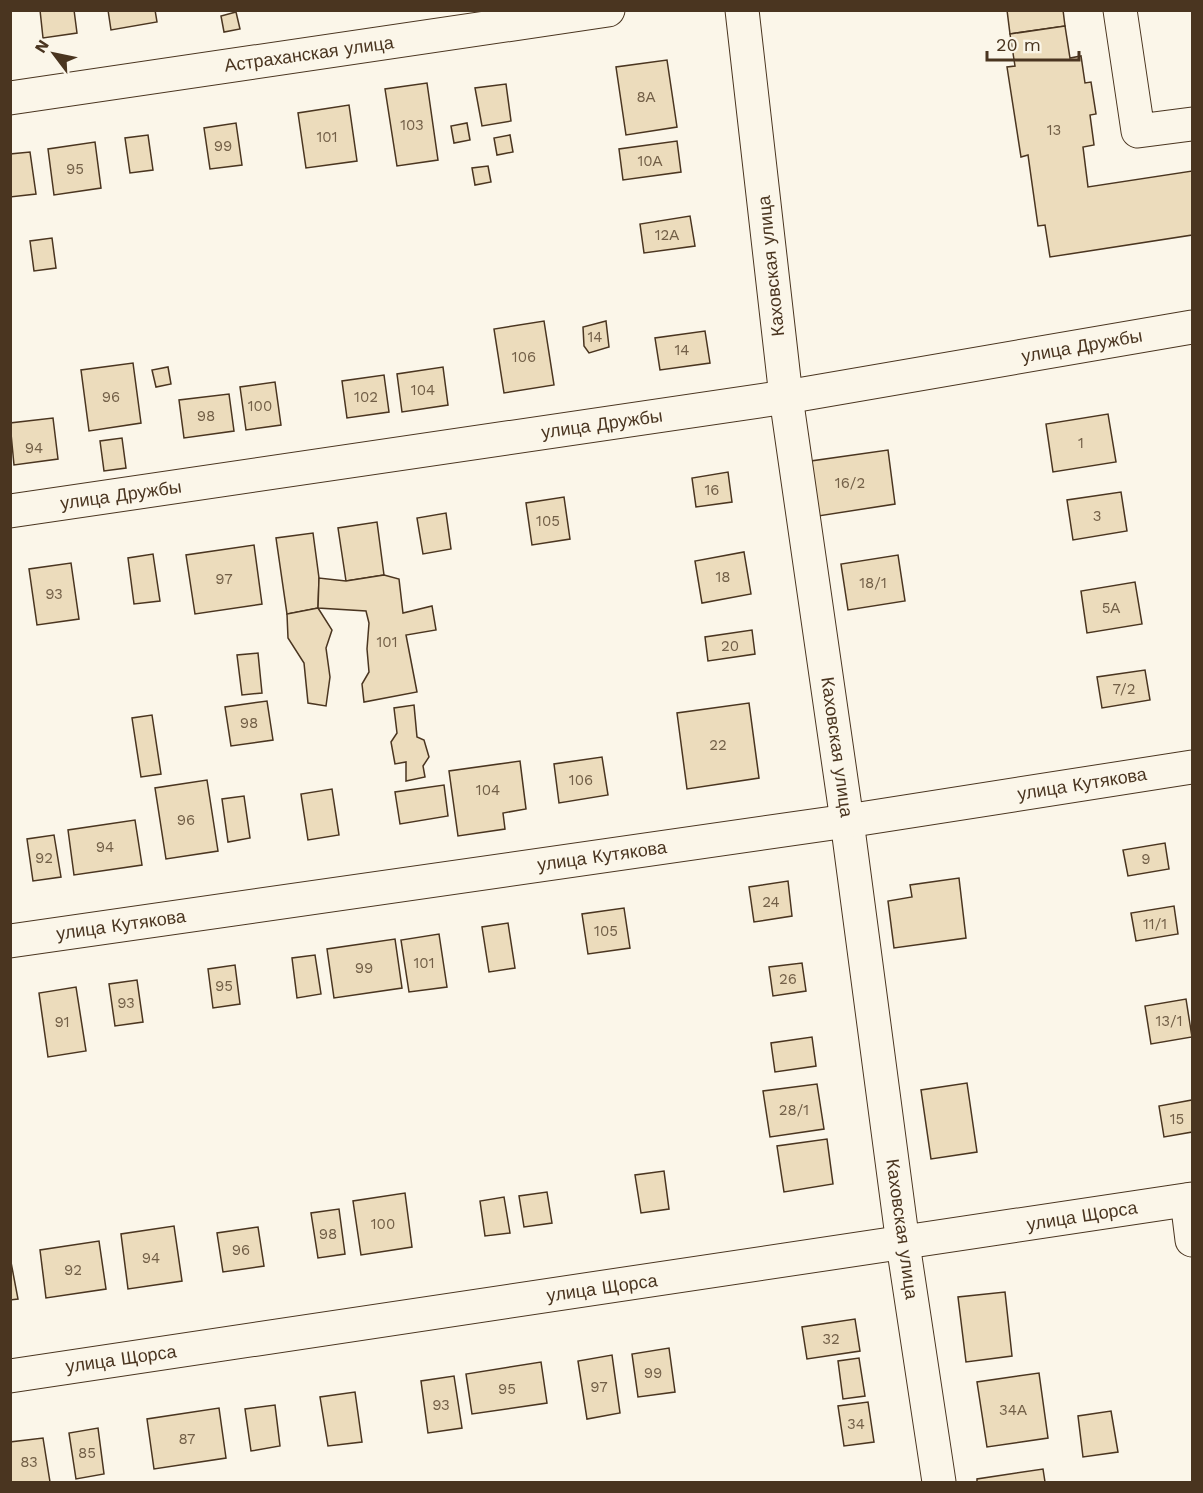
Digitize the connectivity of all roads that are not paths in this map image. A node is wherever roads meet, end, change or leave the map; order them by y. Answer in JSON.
{"nodes":[{"id":1,"x":608,"y":10,"type":"edge"},
{"id":2,"x":742,"y":10,"type":"edge"},
{"id":3,"x":1120,"y":10,"type":"edge"},
{"id":4,"x":10,"y":98,"type":"edge"},
{"id":5,"x":1192,"y":123,"type":"edge"},
{"id":6,"x":1192,"y":327,"type":"edge"},
{"id":7,"x":786,"y":397,"type":"junction"},
{"id":8,"x":10,"y":511,"type":"edge"},
{"id":9,"x":1192,"y":767,"type":"edge"},
{"id":10,"x":848,"y":821,"type":"junction"},
{"id":11,"x":10,"y":941,"type":"edge"},
{"id":12,"x":1190,"y":1199,"type":"edge"},
{"id":13,"x":1192,"y":1240,"type":"edge"},
{"id":14,"x":903,"y":1244,"type":"junction"},
{"id":15,"x":10,"y":1376,"type":"edge"},
{"id":16,"x":939,"y":1482,"type":"edge"}],
"edges":[{"from":1,"to":4,"type":"street","name":"Астраханская улица"},
{"from":2,"to":7,"type":"street","name":"Каховская улица"},
{"from":3,"to":5,"type":"street"},
{"from":6,"to":7,"type":"street","name":"улица Дружбы"},
{"from":7,"to":8,"type":"street","name":"улица Дружбы"},
{"from":7,"to":10,"type":"street","name":"Каховская улица"},
{"from":9,"to":10,"type":"street","name":"улица Кутякова"},
{"from":10,"to":11,"type":"street","name":"улица Кутякова"},
{"from":10,"to":14,"type":"street","name":"Каховская улица"},
{"from":12,"to":13,"type":"street"},
{"from":12,"to":14,"type":"street","name":"улица Щорса"},
{"from":14,"to":15,"type":"street","name":"улица Щорса"},
{"from":14,"to":16,"type":"street","name":"Каховская улица"}]}
